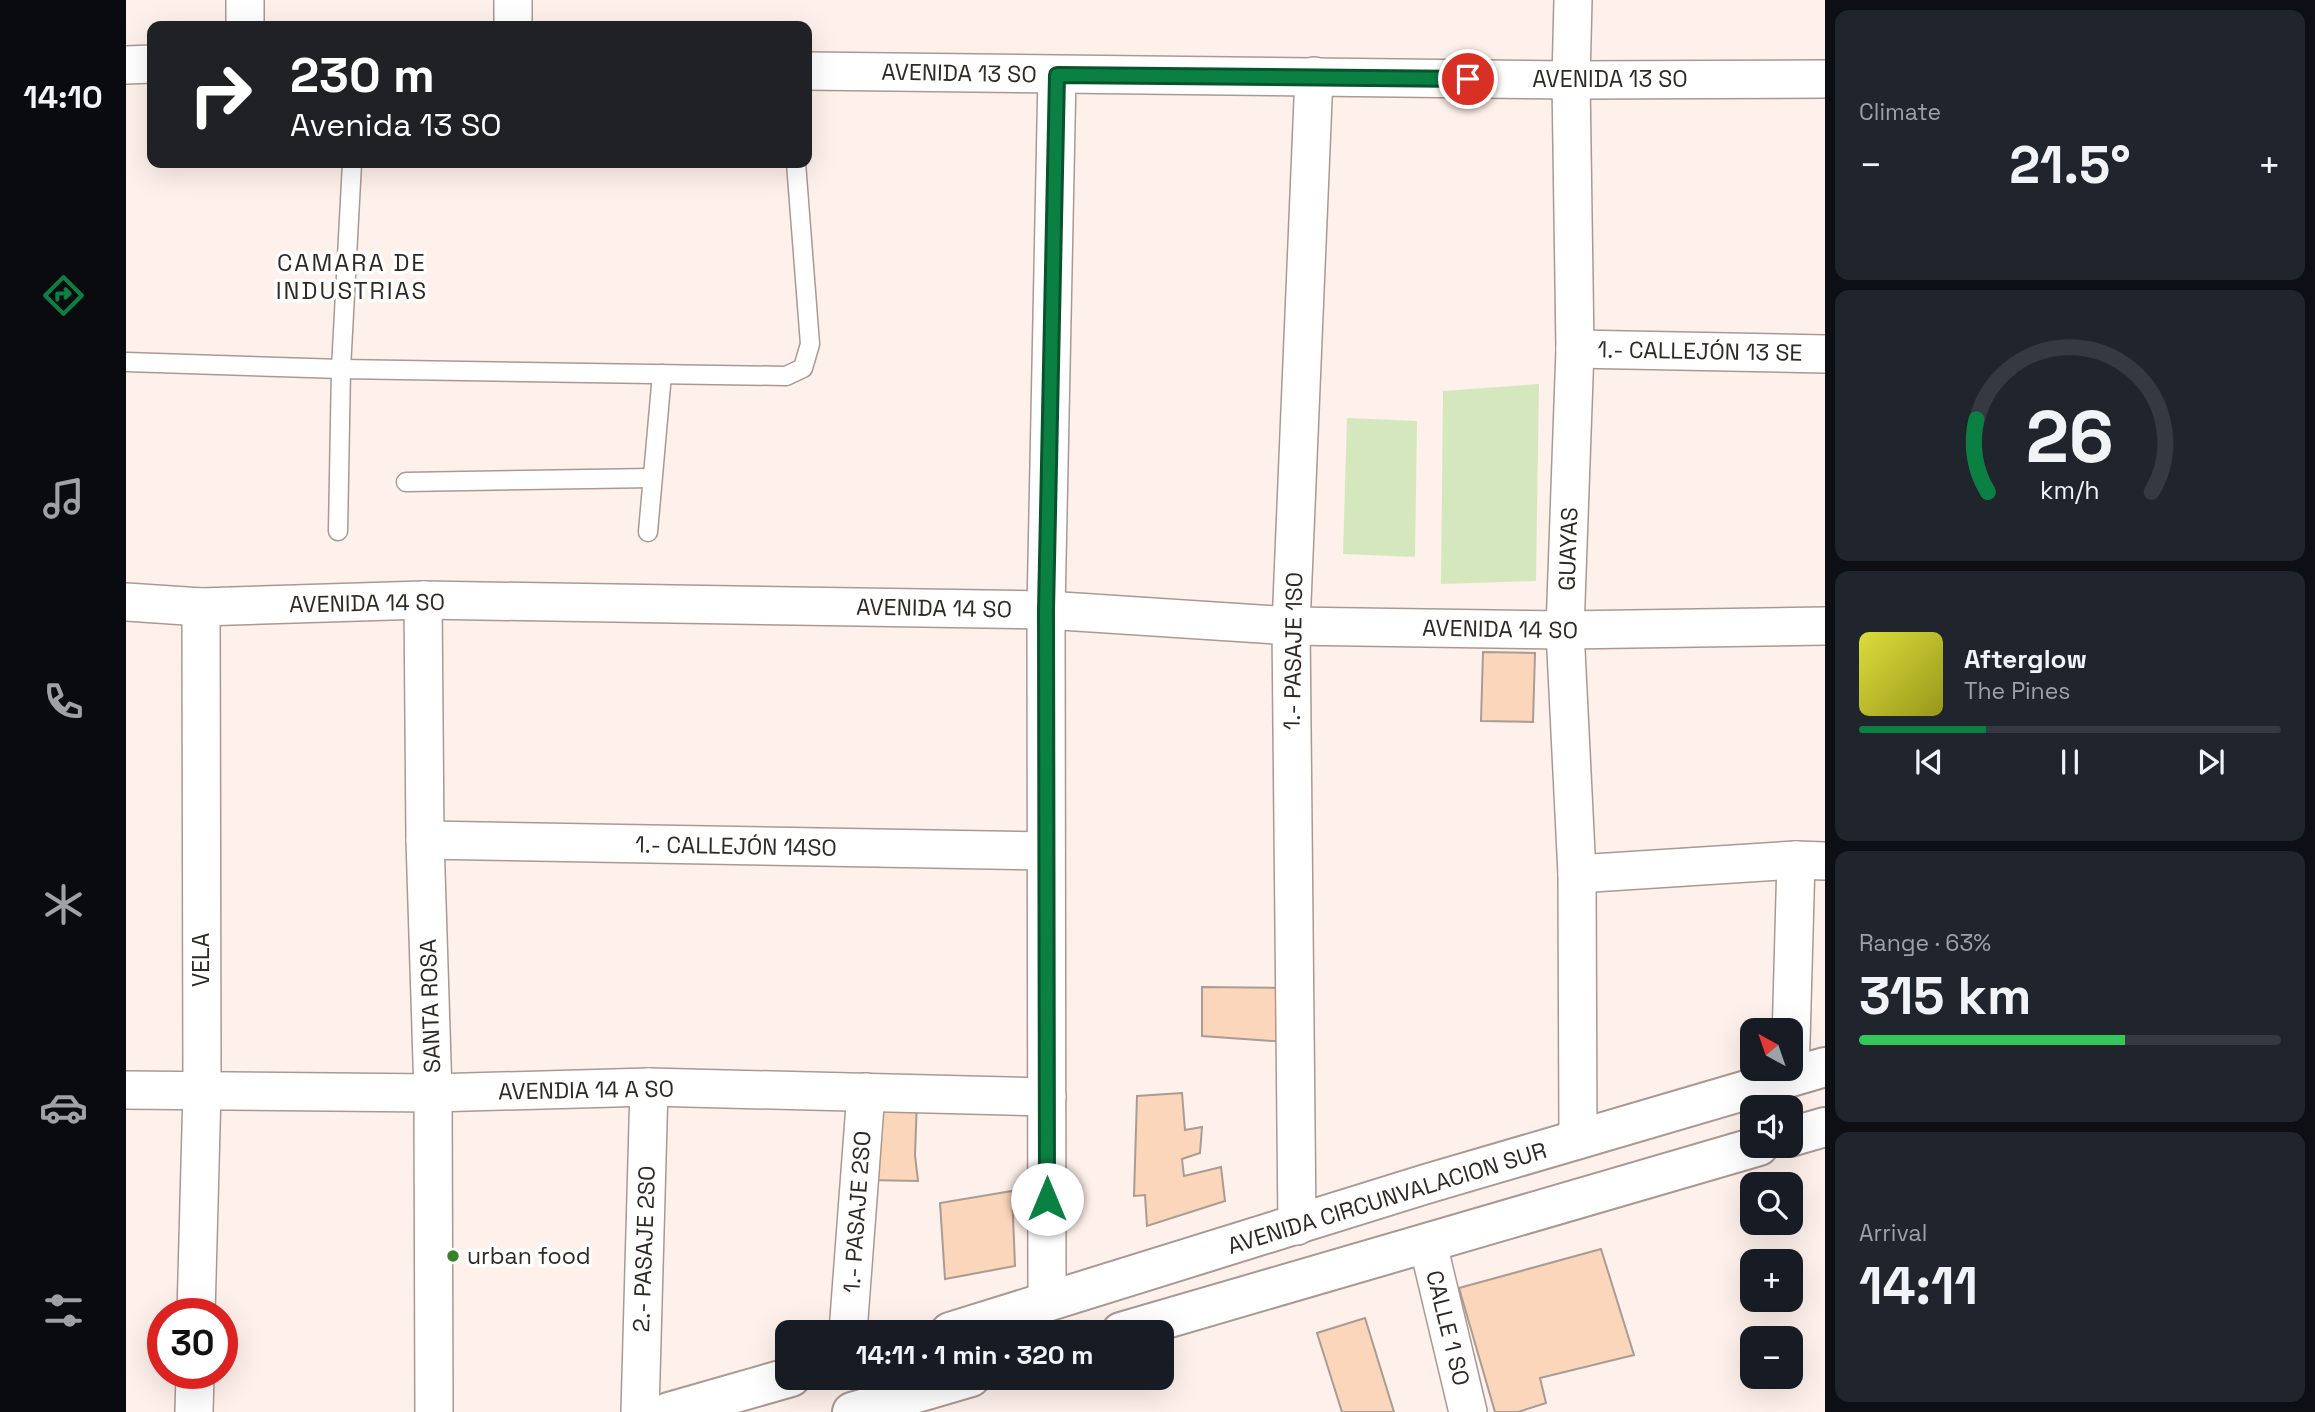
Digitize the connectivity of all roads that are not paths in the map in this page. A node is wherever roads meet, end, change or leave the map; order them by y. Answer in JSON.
{"nodes":[{"id":1,"x":245,"y":0,"type":"edge"},
{"id":2,"x":513,"y":0,"type":"edge"},
{"id":3,"x":1573,"y":0,"type":"edge"},
{"id":4,"x":245,"y":21,"type":"edge"},
{"id":5,"x":513,"y":21,"type":"edge"},
{"id":6,"x":147,"y":64,"type":"edge"},
{"id":7,"x":126,"y":65,"type":"edge"},
{"id":8,"x":812,"y":71,"type":"edge"},
{"id":9,"x":1057,"y":75,"type":"junction"},
{"id":10,"x":1314,"y":76,"type":"junction"},
{"id":11,"x":1825,"y":79,"type":"edge"},
{"id":12,"x":1572,"y":80,"type":"junction"},
{"id":13,"x":352,"y":168,"type":"edge"},
{"id":14,"x":796,"y":168,"type":"edge"},
{"id":15,"x":1575,"y":349,"type":"junction"},
{"id":16,"x":1825,"y":354,"type":"edge"},
{"id":17,"x":126,"y":362,"type":"edge"},
{"id":18,"x":341,"y":369,"type":"junction"},
{"id":19,"x":662,"y":374,"type":"junction"},
{"id":20,"x":652,"y":478,"type":"junction"},
{"id":21,"x":406,"y":482,"type":"dead end"},
{"id":22,"x":338,"y":531,"type":"dead end"},
{"id":23,"x":648,"y":532,"type":"dead end"},
{"id":24,"x":423,"y":600,"type":"junction"},
{"id":25,"x":126,"y":602,"type":"edge"},
{"id":26,"x":201,"y":607,"type":"junction"},
{"id":27,"x":1046,"y":610,"type":"junction"},
{"id":28,"x":1292,"y":626,"type":"junction"},
{"id":29,"x":1825,"y":626,"type":"edge"},
{"id":30,"x":1565,"y":630,"type":"junction"},
{"id":31,"x":425,"y":840,"type":"junction"},
{"id":32,"x":1046,"y":852,"type":"junction"},
{"id":33,"x":1810,"y":861,"type":"edge"},
{"id":34,"x":1577,"y":874,"type":"junction"},
{"id":35,"x":1808,"y":1072,"type":"edge"},
{"id":36,"x":649,"y":1087,"type":"junction"},
{"id":37,"x":126,"y":1090,"type":"edge"},
{"id":38,"x":202,"y":1091,"type":"junction"},
{"id":39,"x":866,"y":1092,"type":"junction"},
{"id":40,"x":433,"y":1093,"type":"junction"},
{"id":41,"x":1047,"y":1097,"type":"junction"},
{"id":42,"x":1825,"y":1127,"type":"edge"},
{"id":43,"x":1803,"y":1133,"type":"edge"},
{"id":44,"x":1578,"y":1140,"type":"junction"},
{"id":45,"x":1740,"y":1152,"type":"edge"},
{"id":46,"x":1297,"y":1226,"type":"junction"},
{"id":47,"x":1428,"y":1244,"type":"junction"},
{"id":48,"x":196,"y":1298,"type":"edge"},
{"id":49,"x":1047,"y":1301,"type":"junction"},
{"id":50,"x":849,"y":1320,"type":"edge"},
{"id":51,"x":988,"y":1320,"type":"edge"},
{"id":52,"x":1163,"y":1320,"type":"edge"},
{"id":53,"x":775,"y":1382,"type":"edge"},
{"id":54,"x":195,"y":1389,"type":"edge"},
{"id":55,"x":930,"y":1393,"type":"edge"},
{"id":56,"x":194,"y":1412,"type":"edge"},
{"id":57,"x":434,"y":1412,"type":"edge"},
{"id":58,"x":640,"y":1412,"type":"edge"},
{"id":59,"x":669,"y":1412,"type":"edge"},
{"id":60,"x":852,"y":1412,"type":"edge"},
{"id":61,"x":1468,"y":1412,"type":"edge"}],
"edges":[{"from":1,"to":4,"type":"street"},
{"from":2,"to":5,"type":"street"},
{"from":3,"to":12,"type":"street","name":"GUAYAS"},
{"from":6,"to":7,"type":"street"},
{"from":8,"to":9,"type":"street","name":"AVENIDA 13 SO"},
{"from":9,"to":10,"type":"street","name":"AVENIDA 13 SO"},
{"from":9,"to":27,"type":"street"},
{"from":10,"to":12,"type":"street","name":"AVENIDA 13 SO"},
{"from":10,"to":28,"type":"street","name":"1.- PASAJE 1SO"},
{"from":11,"to":12,"type":"street","name":"AVENIDA 13 SO"},
{"from":12,"to":15,"type":"street","name":"GUAYAS"},
{"from":13,"to":18,"type":"lane"},
{"from":14,"to":19,"type":"lane"},
{"from":15,"to":16,"type":"street","name":"1.- CALLEJÓN 13 SE"},
{"from":15,"to":30,"type":"street","name":"GUAYAS"},
{"from":17,"to":18,"type":"lane"},
{"from":18,"to":19,"type":"lane"},
{"from":18,"to":22,"type":"lane"},
{"from":19,"to":20,"type":"lane"},
{"from":20,"to":21,"type":"lane"},
{"from":20,"to":23,"type":"lane"},
{"from":24,"to":26,"type":"street","name":"AVENIDA 14 SO"},
{"from":24,"to":27,"type":"street","name":"AVENIDA 14 SO"},
{"from":24,"to":31,"type":"street","name":"SANTA ROSA"},
{"from":25,"to":26,"type":"street","name":"AVENIDA 14 SO"},
{"from":26,"to":38,"type":"street","name":"VELA"},
{"from":27,"to":28,"type":"street","name":"AVENIDA 14 SO"},
{"from":27,"to":32,"type":"street"},
{"from":28,"to":30,"type":"street","name":"AVENIDA 14 SO"},
{"from":28,"to":46,"type":"street","name":"1.- PASAJE 1SO"},
{"from":29,"to":30,"type":"street","name":"AVENIDA 14 SO"},
{"from":30,"to":34,"type":"street","name":"GUAYAS"},
{"from":31,"to":32,"type":"street","name":"1.- CALLEJÓN 14SO"},
{"from":31,"to":40,"type":"street","name":"SANTA ROSA"},
{"from":32,"to":41,"type":"street"},
{"from":33,"to":34,"type":"street"},
{"from":33,"to":35,"type":"street"},
{"from":34,"to":44,"type":"street","name":"GUAYAS"},
{"from":35,"to":44,"type":"main road","name":"AVENIDA CIRCUNVALACION SUR"},
{"from":36,"to":39,"type":"street","name":"AVENDIA 14 A SO"},
{"from":36,"to":40,"type":"street","name":"AVENDIA 14 A SO"},
{"from":36,"to":58,"type":"street","name":"2.- PASAJE 2SO"},
{"from":37,"to":38,"type":"street","name":"AVENDIA 14 A SO"},
{"from":38,"to":40,"type":"street","name":"AVENDIA 14 A SO"},
{"from":38,"to":48,"type":"street","name":"VELA"},
{"from":39,"to":41,"type":"street","name":"AVENDIA 14 A SO"},
{"from":39,"to":50,"type":"street","name":"1.- PASAJE 2SO"},
{"from":40,"to":57,"type":"street","name":"SANTA ROSA"},
{"from":41,"to":49,"type":"street"},
{"from":42,"to":43,"type":"main road"},
{"from":44,"to":46,"type":"main road","name":"AVENIDA CIRCUNVALACION SUR"},
{"from":45,"to":47,"type":"main road"},
{"from":46,"to":49,"type":"main road","name":"AVENIDA CIRCUNVALACION SUR"},
{"from":47,"to":52,"type":"main road"},
{"from":47,"to":61,"type":"street","name":"CALLE 1 SO"},
{"from":49,"to":51,"type":"main road","name":"AVENIDA CIRCUNVALACION SUR"},
{"from":53,"to":59,"type":"main road"},
{"from":54,"to":56,"type":"street"},
{"from":55,"to":60,"type":"main road"}]}
